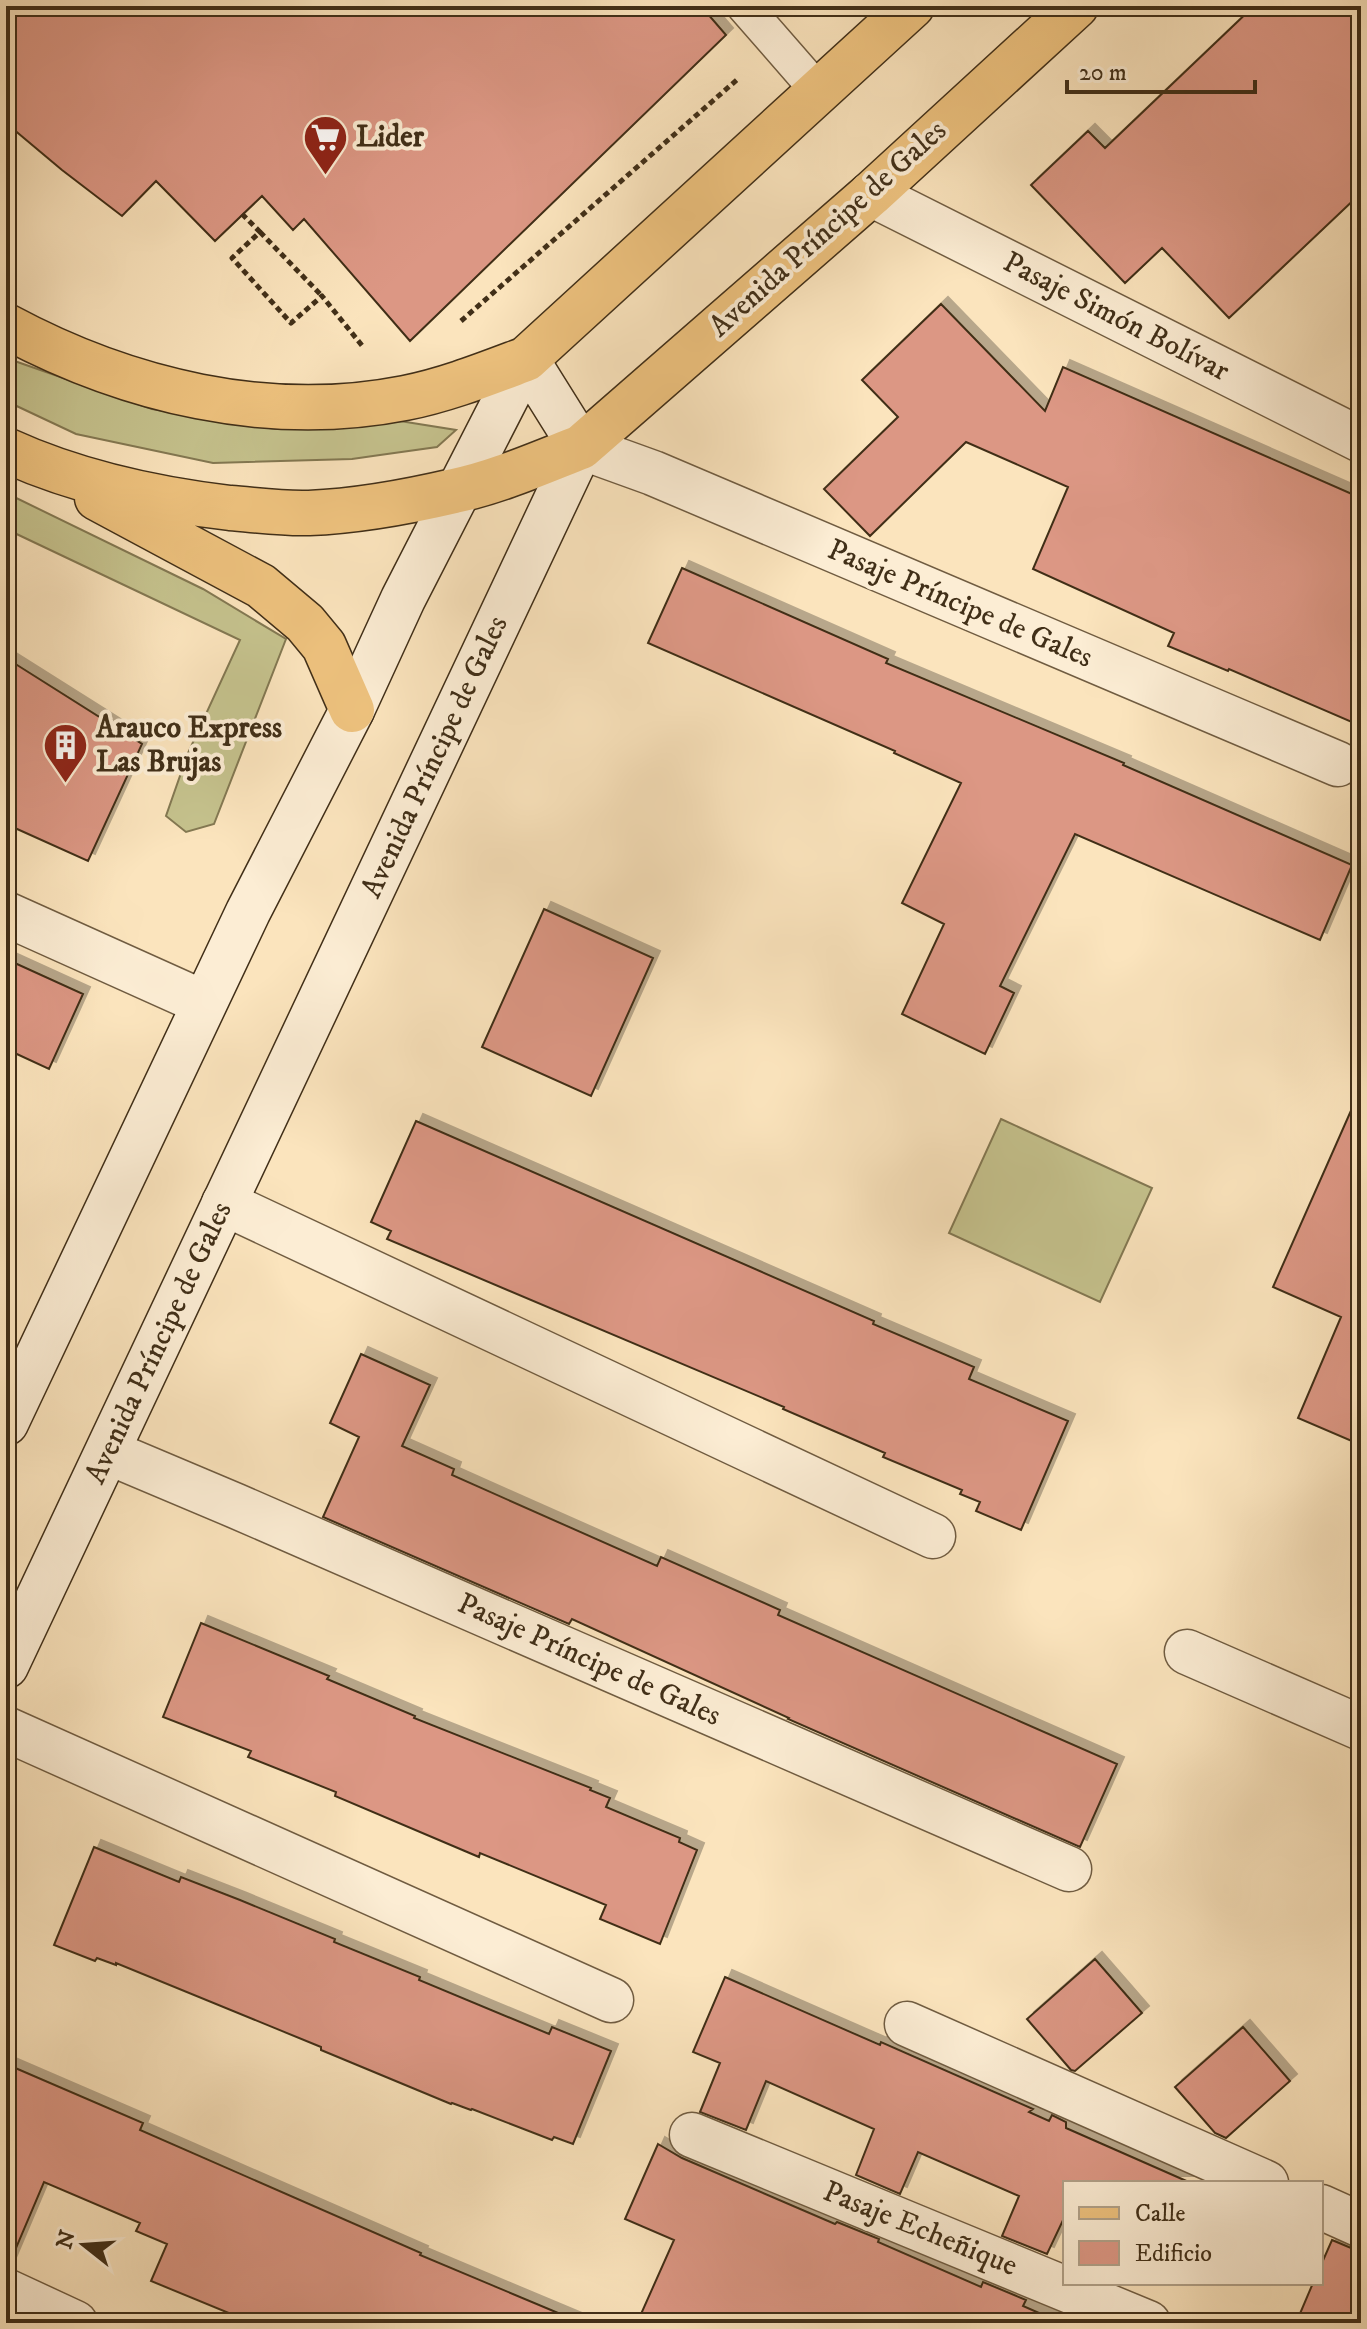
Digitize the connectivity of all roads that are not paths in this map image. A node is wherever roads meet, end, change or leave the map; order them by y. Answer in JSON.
{"nodes":[{"id":1,"x":744,"y":6,"type":"edge"},
{"id":2,"x":912,"y":6,"type":"edge"},
{"id":3,"x":1076,"y":6,"type":"edge"},
{"id":4,"x":819,"y":92,"type":"junction"},
{"id":5,"x":871,"y":194,"type":"junction"},
{"id":6,"x":6,"y":326,"type":"edge"},
{"id":7,"x":526,"y":359,"type":"junction"},
{"id":8,"x":1361,"y":440,"type":"edge"},
{"id":9,"x":581,"y":447,"type":"junction"},
{"id":10,"x":13,"y":454,"type":"edge"},
{"id":11,"x":457,"y":491,"type":"junction"},
{"id":12,"x":352,"y":710,"type":"junction"},
{"id":13,"x":1338,"y":764,"type":"dead end"},
{"id":14,"x":6,"y":914,"type":"edge"},
{"id":15,"x":204,"y":1003,"type":"junction"},
{"id":16,"x":224,"y":1203,"type":"junction"},
{"id":17,"x":6,"y":1423,"type":"edge"},
{"id":18,"x":108,"y":1452,"type":"junction"},
{"id":19,"x":933,"y":1536,"type":"dead end"},
{"id":20,"x":1187,"y":1652,"type":"dead end"},
{"id":21,"x":6,"y":1666,"type":"edge"},
{"id":22,"x":1361,"y":1728,"type":"edge"},
{"id":23,"x":6,"y":1729,"type":"edge"},
{"id":24,"x":1069,"y":1869,"type":"dead end"},
{"id":25,"x":611,"y":2000,"type":"dead end"},
{"id":26,"x":907,"y":2024,"type":"dead end"},
{"id":27,"x":692,"y":2135,"type":"dead end"},
{"id":28,"x":1261,"y":2181,"type":"edge"},
{"id":29,"x":1323,"y":2208,"type":"edge"},
{"id":30,"x":1361,"y":2225,"type":"edge"},
{"id":31,"x":6,"y":2291,"type":"edge"},
{"id":32,"x":75,"y":2323,"type":"edge"},
{"id":33,"x":1148,"y":2323,"type":"edge"}],
"edges":[{"from":1,"to":4,"type":"lane"},
{"from":2,"to":4,"type":"main road"},
{"from":3,"to":5,"type":"main road","name":"Avenida Príncipe de Gales"},
{"from":4,"to":7,"type":"main road"},
{"from":5,"to":8,"type":"street","name":"Pasaje Simón Bolívar"},
{"from":5,"to":9,"type":"main road","name":"Avenida Príncipe de Gales"},
{"from":6,"to":7,"type":"main road"},
{"from":7,"to":9,"type":"street"},
{"from":7,"to":11,"type":"street"},
{"from":9,"to":11,"type":"main road"},
{"from":9,"to":13,"type":"street","name":"Pasaje Príncipe de Gales"},
{"from":9,"to":16,"type":"street","name":"Avenida Príncipe de Gales"},
{"from":10,"to":11,"type":"main road"},
{"from":10,"to":12,"type":"main road"},
{"from":11,"to":12,"type":"street"},
{"from":12,"to":15,"type":"street"},
{"from":14,"to":15,"type":"street"},
{"from":15,"to":17,"type":"street"},
{"from":16,"to":18,"type":"street","name":"Avenida Príncipe de Gales"},
{"from":16,"to":19,"type":"street"},
{"from":18,"to":21,"type":"street","name":"Avenida Príncipe de Gales"},
{"from":18,"to":24,"type":"street","name":"Pasaje Príncipe de Gales"},
{"from":20,"to":22,"type":"street"},
{"from":23,"to":25,"type":"street"},
{"from":26,"to":28,"type":"street"},
{"from":27,"to":33,"type":"street","name":"Pasaje Echeñique"},
{"from":29,"to":30,"type":"street"},
{"from":31,"to":32,"type":"street"}]}
